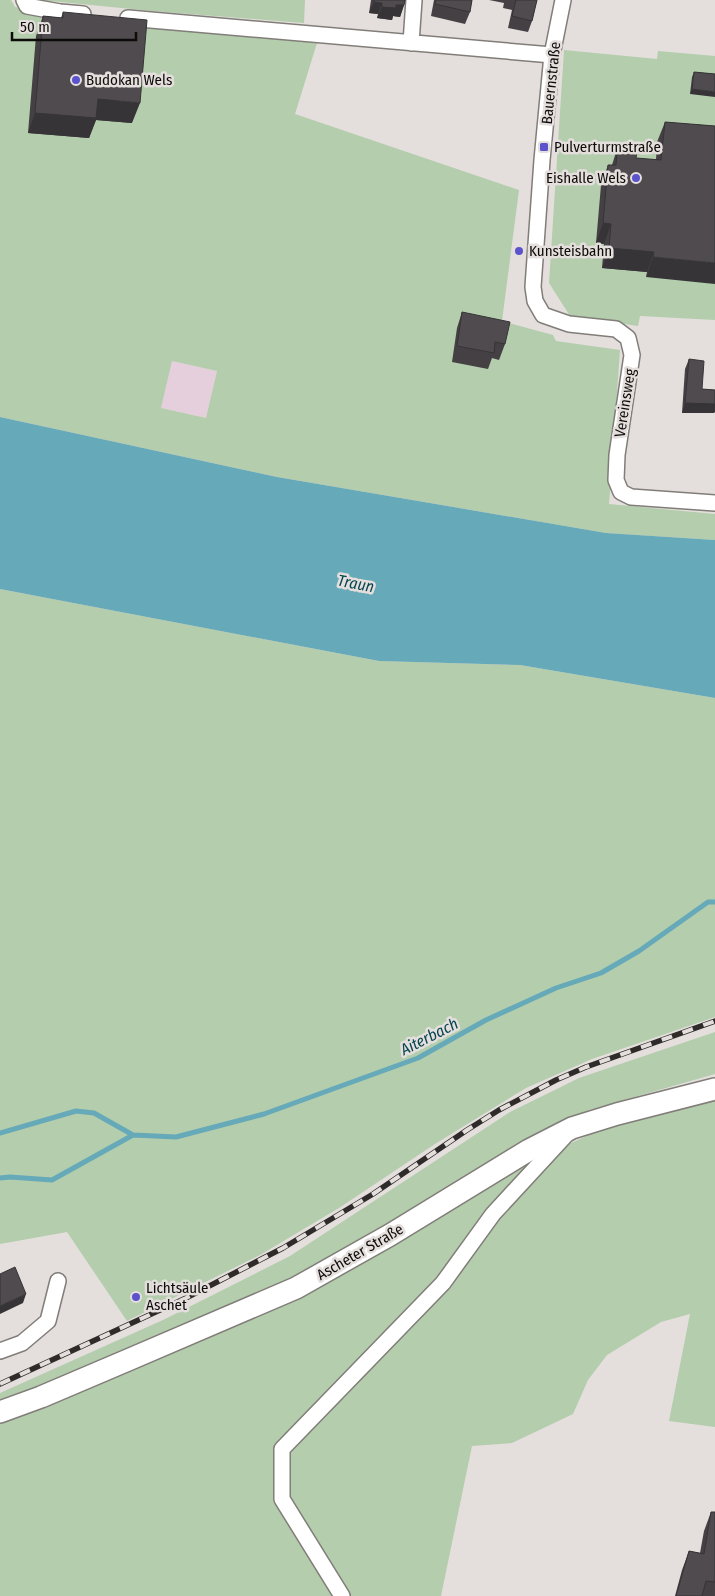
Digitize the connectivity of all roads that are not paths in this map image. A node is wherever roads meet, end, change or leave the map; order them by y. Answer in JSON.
{"nodes":[{"id":1,"x":24,"y":0,"type":"edge"},
{"id":2,"x":414,"y":0,"type":"edge"},
{"id":3,"x":563,"y":0,"type":"edge"},
{"id":4,"x":411,"y":43,"type":"junction"},
{"id":5,"x":552,"y":54,"type":"junction"},
{"id":6,"x":534,"y":287,"type":"joint"},
{"id":7,"x":715,"y":503,"type":"edge"},
{"id":8,"x":715,"y":1089,"type":"edge"},
{"id":9,"x":572,"y":1128,"type":"junction"},
{"id":10,"x":58,"y":1281,"type":"dead end"},
{"id":11,"x":0,"y":1352,"type":"edge"},
{"id":12,"x":0,"y":1412,"type":"edge"},
{"id":13,"x":342,"y":1596,"type":"edge"}],
"edges":[{"from":1,"to":4,"type":"street"},
{"from":2,"to":4,"type":"street"},
{"from":3,"to":5,"type":"street","name":"Bauernstraße"},
{"from":4,"to":5,"type":"street"},
{"from":5,"to":6,"type":"street","name":"Bauernstraße"},
{"from":6,"to":7,"type":"street","name":"Vereinsweg"},
{"from":8,"to":9,"type":"main road","name":"Ascheter Straße"},
{"from":9,"to":12,"type":"main road","name":"Ascheter Straße"},
{"from":9,"to":13,"type":"street"},
{"from":10,"to":11,"type":"street"}]}
